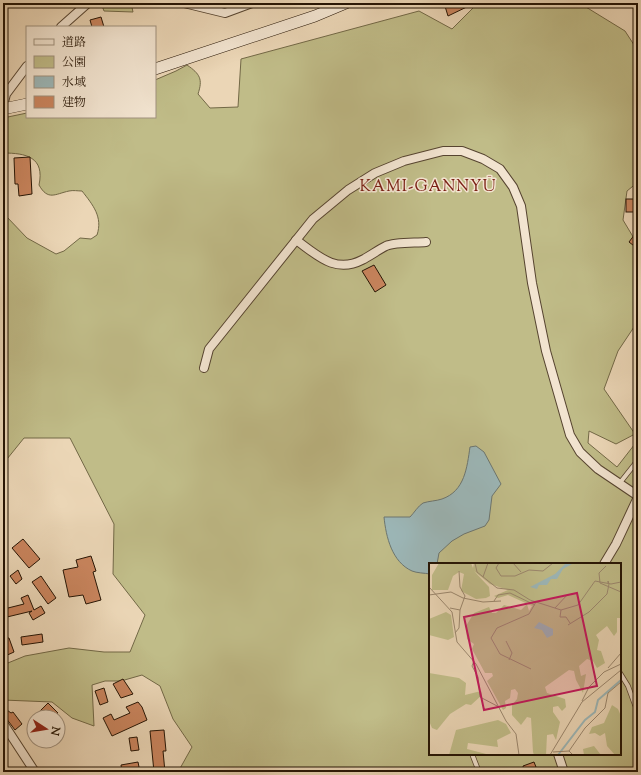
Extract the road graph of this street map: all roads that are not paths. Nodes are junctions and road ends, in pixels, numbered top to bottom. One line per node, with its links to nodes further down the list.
1 (88, 3): 5 (street)
2 (184, 3): 3 (street)
3 (252, 3)
4 (341, 4): 7 (street)
5 (62, 26)
6 (26, 67): 9 (street)
7 (156, 69)
8 (26, 104): 10 (street)
9 (3, 106)
10 (3, 110)
11 (296, 240): 12 (street); 13 (street); 15 (street)
12 (426, 242)
13 (204, 368)
14 (638, 460): 15 (lane)
15 (619, 484): 16 (street)
16 (638, 497): 17 (street)
17 (605, 563)
18 (621, 675): 19 (lane)
19 (638, 708)
20 (3, 723): 23 (street)
21 (472, 755): 24 (lane)
22 (558, 755): 25 (street)
23 (35, 772)
24 (479, 772)
25 (564, 772)

